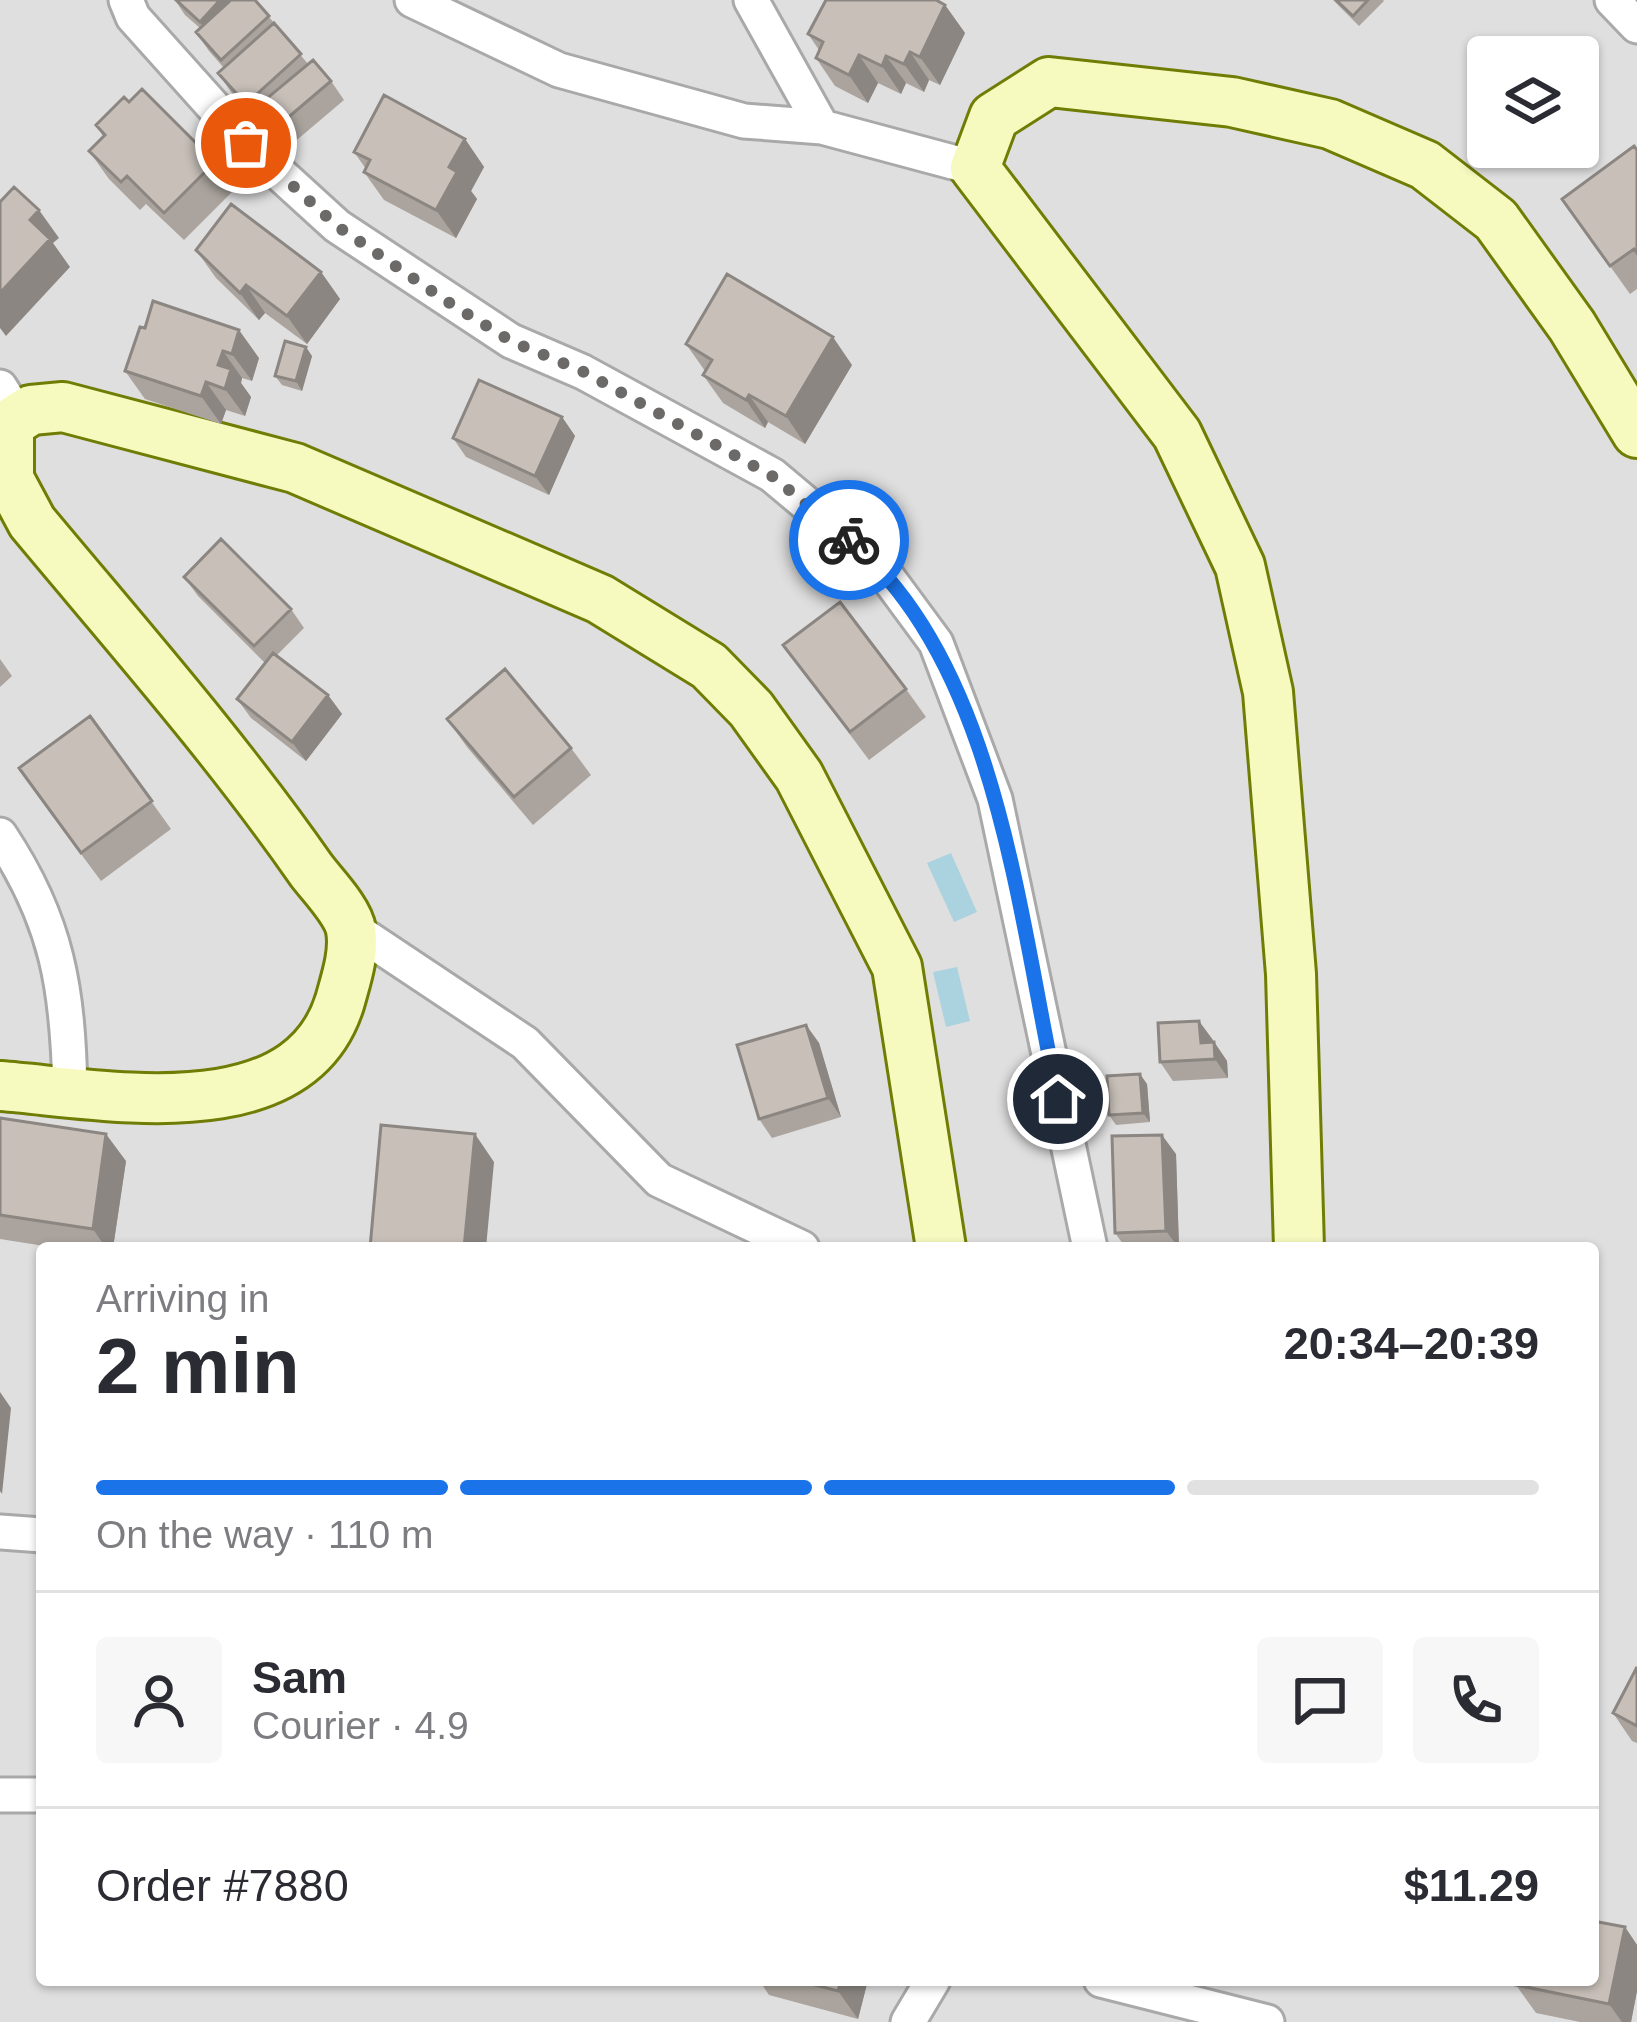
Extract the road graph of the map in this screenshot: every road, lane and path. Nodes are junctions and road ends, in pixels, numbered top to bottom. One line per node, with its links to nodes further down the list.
1 (126, 0): 16 (street)
2 (412, 0): 6 (street)
3 (752, 0): 6 (street)
4 (1612, 0): 5 (street)
5 (1637, 26)
6 (822, 127): 7 (street)
7 (975, 169): 9 (street); 17 (street)
8 (10, 402): 11 (street); 15 (street)
9 (1637, 433)
10 (0, 835): 13 (street)
11 (351, 927): 13 (street); 14 (street)
12 (0, 1087): 13 (street)
13 (70, 1092)
14 (789, 1242)
15 (940, 1242)
16 (1089, 1242)
17 (1299, 1242)
18 (0, 1532): 19 (street)
19 (36, 1535)
20 (0, 1795): 21 (street)
21 (36, 1795)
22 (930, 1986): 24 (street)
23 (1125, 1986): 25 (street)
24 (908, 2022)
25 (1267, 2022)

